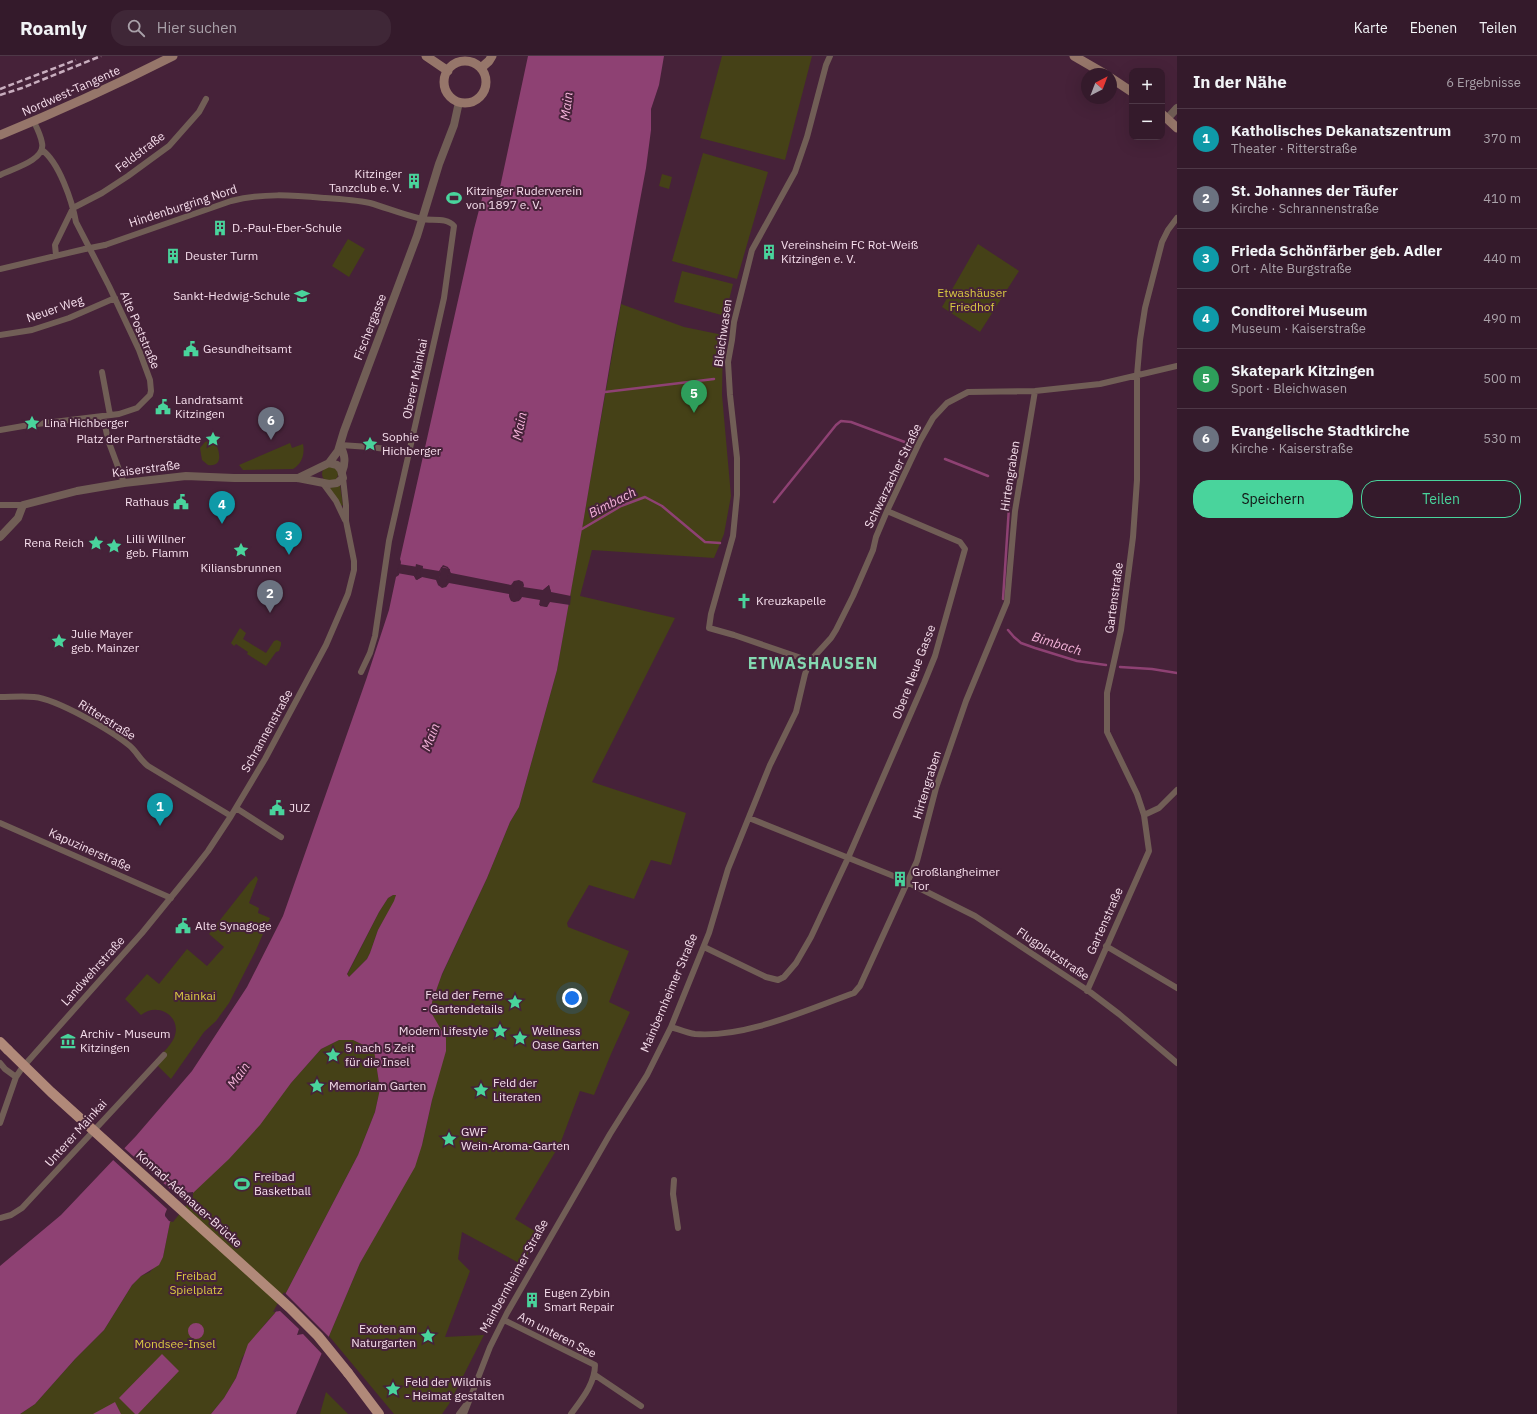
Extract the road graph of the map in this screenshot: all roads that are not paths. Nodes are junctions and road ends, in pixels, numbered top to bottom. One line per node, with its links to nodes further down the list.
1 (173, 56): 16 (main road, Nordwest-Tangente)
2 (426, 56): 8 (main road)
3 (492, 56): 6 (main road)
4 (830, 56): 47 (street, Bleichwasen)
5 (1074, 56): 7 (main road)
6 (480, 68): 8 (main road); 12 (main road)
7 (1095, 68)
8 (448, 71): 12 (main road)
9 (1117, 82): 10 (main road)
10 (1129, 90)
11 (206, 99): 21 (street, Feldstraße)
12 (459, 102): 23 (street, Fischergasse)
13 (1177, 108): 14 (street)
14 (1165, 116)
15 (1165, 118): 17 (main road)
16 (34, 122): 18 (main road, Nordwest-Tangente); 19 (street, Alte Poststraße)
17 (1177, 128)
18 (0, 135)
19 (42, 150): 20 (street); 21 (street, Alte Poststraße)
20 (0, 174)
21 (73, 208): 24 (street); 26 (street, Alte Poststraße)
22 (1177, 218): 30 (street, Gartenstraße)
23 (423, 219): 24 (street, Hindenburgring Nord, bridge); 34 (street, Fischergasse); 35 (street, Oberer Mainkai)
24 (56, 255): 25 (street, Hindenburgring Nord)
25 (0, 270)
26 (115, 298): 27 (street, Neuer Weg); 32 (street, Alte Poststraße)
27 (0, 335)
28 (1177, 366): 30 (street, Schwarzacher Straße)
29 (102, 372): 32 (street)
30 (1137, 375): 31 (street, Schwarzacher Straße); 52 (street, Gartenstraße)
31 (1035, 391): 44 (street, Schwarzacher Straße); 59 (street, Hirtengraben)
32 (107, 416): 33 (street); 41 (street)
33 (0, 430)
34 (340, 444): 35 (street); 36 (street, Fischergasse); 38 (street)
35 (410, 452): 48 (street, Oberer Mainkai)
36 (328, 463): 37 (street); 38 (street)
37 (320, 467): 39 (street); 40 (street)
38 (342, 475): 40 (street); 45 (street)
39 (298, 478): 40 (street, Kaiserstraße); 41 (street, Kaiserstraße)
40 (322, 482): 45 (street)
41 (124, 483): 42 (street, Kaiserstraße)
42 (23, 505): 43 (street, Kaiserstraße); 46 (street)
43 (0, 506)
44 (887, 511): 47 (street, Schwarzacher Straße); 57 (street, Obere Neue Gasse)
45 (346, 521): 51 (street, Schrannenstraße)
46 (0, 537)
47 (810, 661): 54 (street, Mainbernheimer Straße)
48 (361, 672)
49 (0, 697): 53 (street, Ritterstraße)
50 (1177, 790): 52 (street)
51 (236, 808): 53 (street, Schrannenstraße); 56 (street)
52 (1144, 815): 61 (street, Gartenstraße)
53 (231, 816): 60 (street, Schrannenstraße)
54 (749, 818): 57 (street); 62 (street, Mainbernheimer Straße)
55 (0, 823): 60 (street, Kapuzinerstraße)
56 (282, 837)
57 (848, 858): 58 (street); 62 (street, Obere Neue Gasse)
58 (896, 877)
59 (907, 882): 64 (street, Flugplatzstraße); 65 (street, Hirtengraben)
60 (171, 898): 70 (street, Landwehrstraße)
61 (1106, 946): 63 (street); 64 (street, Gartenstraße)
62 (704, 948): 65 (street, Mainbernheimer Straße)
63 (1177, 988)
64 (1087, 991): 69 (street, Flugplatzstraße)
65 (671, 1027): 75 (street, Mainbernheimer Straße)
66 (0, 1042): 79 (main road, Konrad-Adenauer-Brücke, bridge)
67 (164, 1055): 73 (street, Unterer Mainkai)
68 (0, 1063): 70 (street)
69 (1177, 1063)
70 (16, 1077): 71 (street, Landwehrstraße)
71 (0, 1123)
72 (674, 1180): 74 (street)
73 (0, 1218)
74 (678, 1228)
75 (504, 1320): 76 (street, Am unteren See); 77 (street, Mainbernheimer Straße)
76 (595, 1375): 78 (street); 82 (street, Am unteren See)
77 (468, 1403): 80 (street, Mainbernheimer Straße); 81 (street, Mainbernheimer Straße)
78 (641, 1406)
79 (379, 1414)
80 (459, 1414)
81 (464, 1414)
82 (571, 1414)

